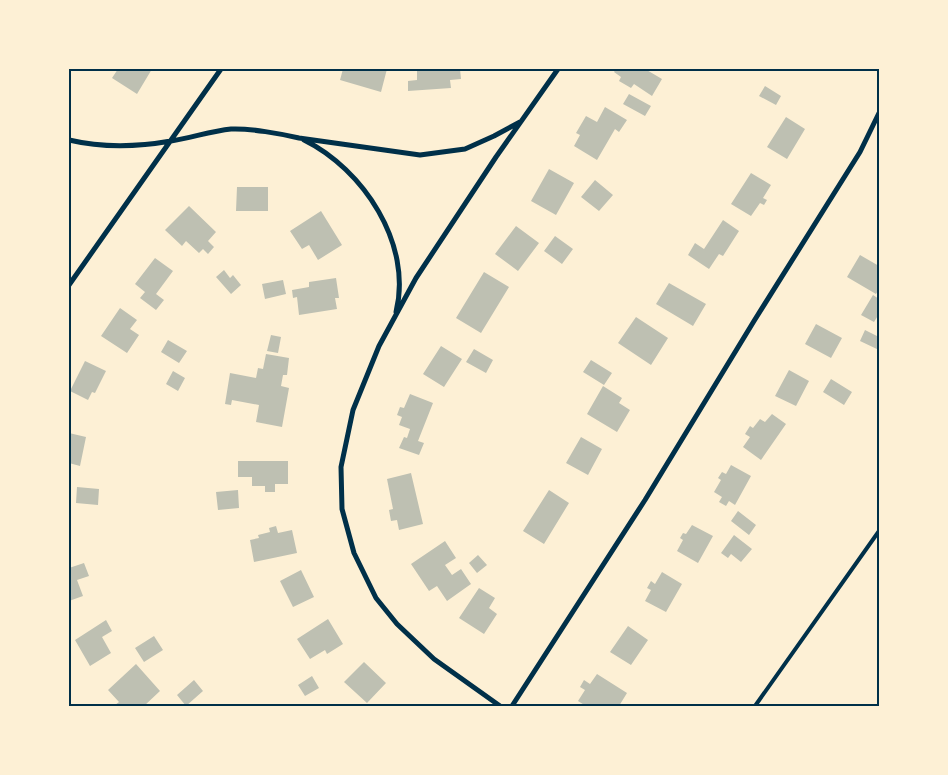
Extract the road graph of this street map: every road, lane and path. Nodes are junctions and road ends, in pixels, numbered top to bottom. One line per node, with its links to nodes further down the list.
1 (221, 69): 7 (street)
2 (558, 69): 4 (street)
3 (879, 113): 13 (street)
4 (522, 121): 5 (street); 9 (street)
5 (300, 138): 7 (street); 9 (street)
6 (69, 140): 7 (street)
7 (170, 141): 8 (street)
8 (69, 285)
9 (394, 319): 12 (street)
10 (879, 531): 11 (lane)
11 (757, 705)
12 (500, 706)
13 (512, 706)

